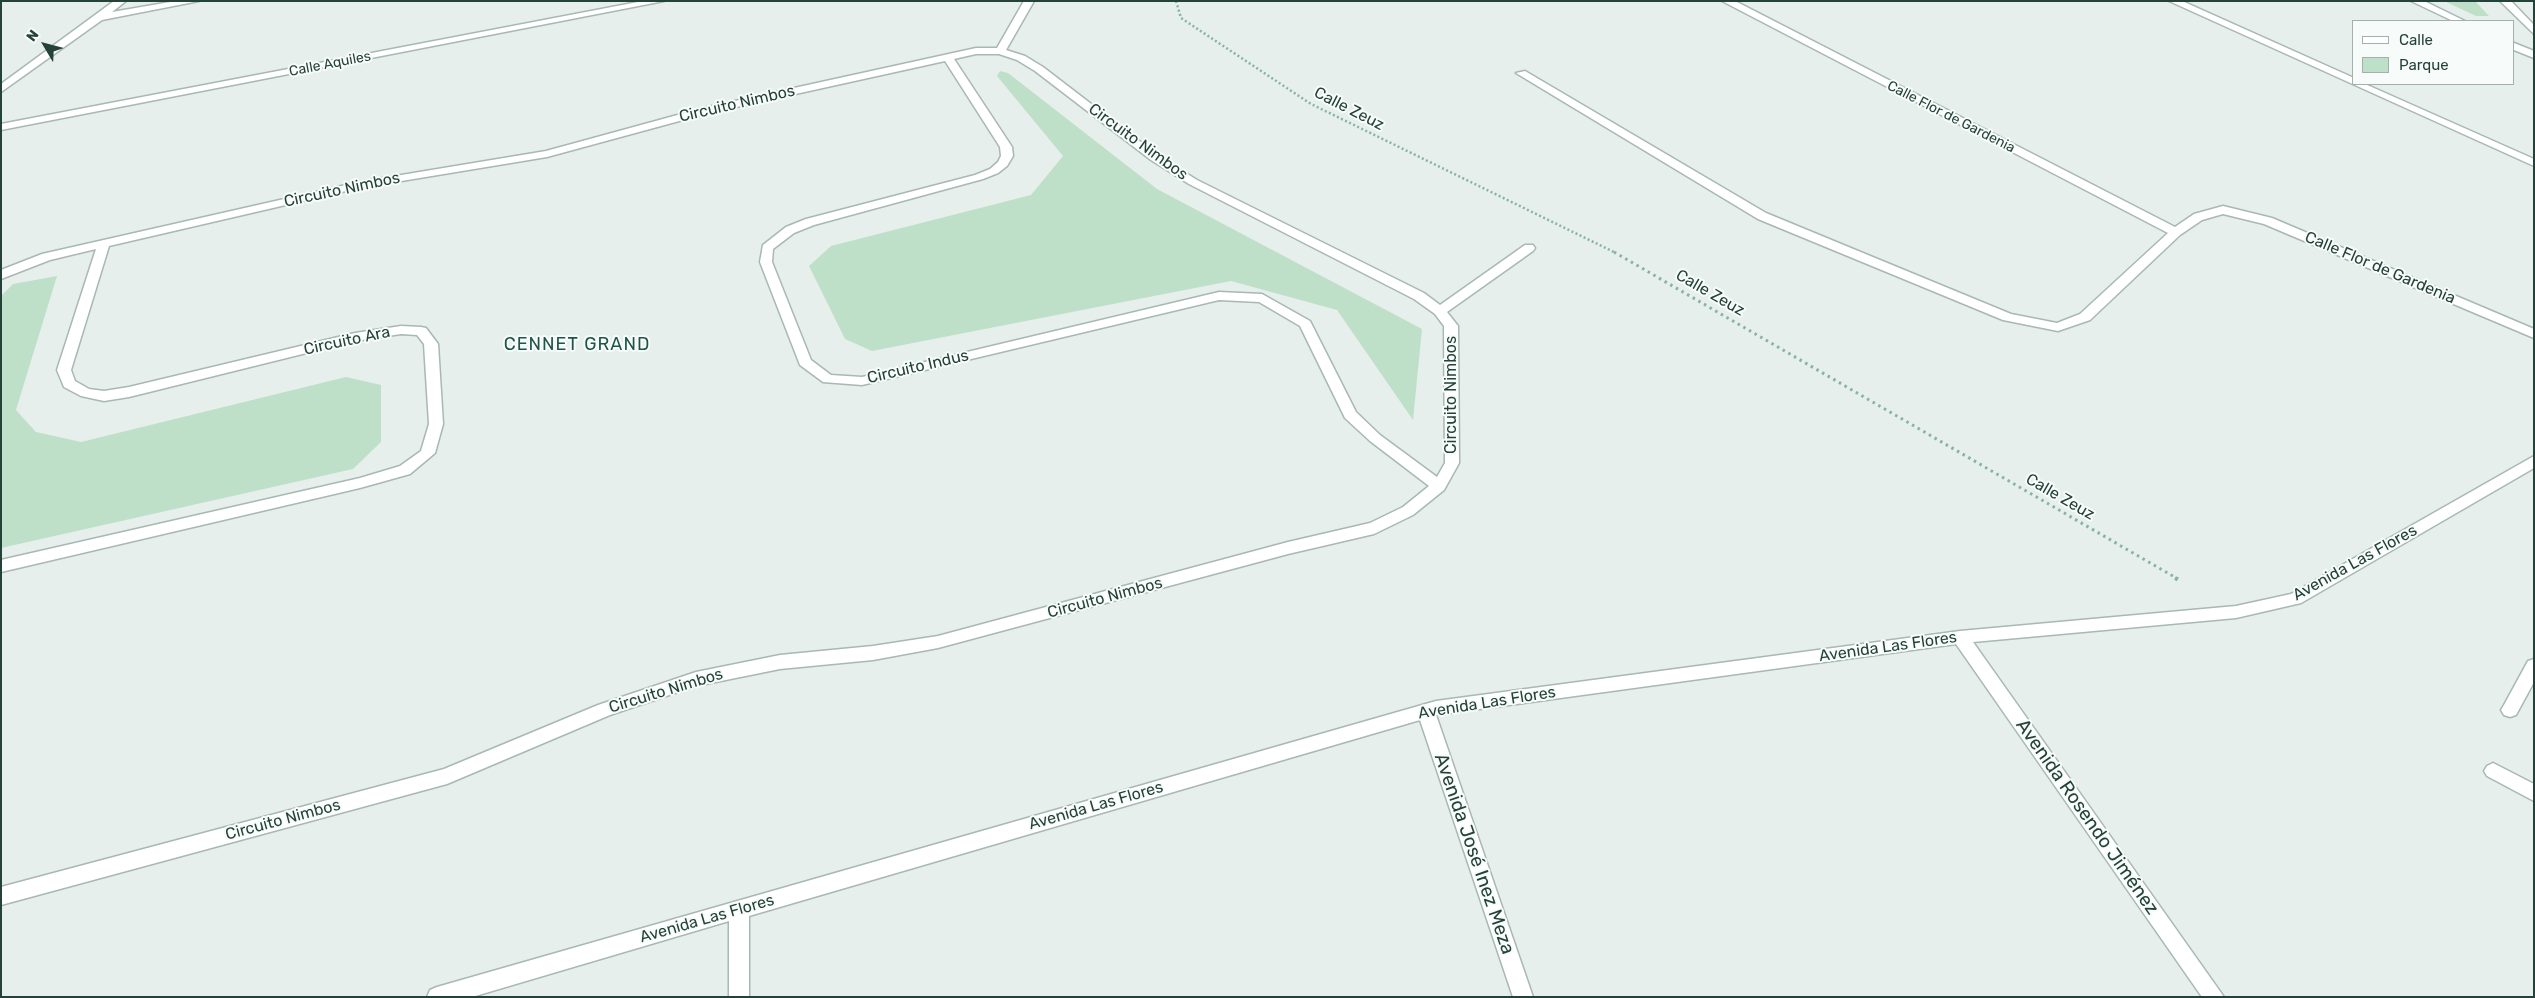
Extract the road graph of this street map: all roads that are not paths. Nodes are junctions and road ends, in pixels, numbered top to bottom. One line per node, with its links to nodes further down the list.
1 (121, 1): 9 (street)
2 (194, 1): 9 (street)
3 (659, 1): 20 (street, Calle Aquiles)
4 (1029, 1): 13 (street)
5 (1727, 1): 22 (street, Calle Flor de Gardenia)
6 (2174, 1): 17 (street)
7 (2416, 1): 10 (street)
8 (2505, 1): 11 (street)
9 (97, 18): 19 (street)
10 (2458, 20)
11 (2534, 31)
12 (2515, 46): 14 (street)
13 (1000, 51): 15 (street, Circuito Nimbos); 26 (street, Circuito Nimbos)
14 (2534, 55)
15 (948, 57): 23 (street, Circuito Nimbos); 29 (street, Circuito Indus)
16 (1521, 73): 22 (street)
17 (2352, 81)
18 (2359, 85): 21 (street)
19 (1, 89)
20 (1, 128)
21 (2534, 163)
22 (2176, 232): 27 (street, Calle Flor de Gardenia)
23 (104, 244): 25 (street, Circuito Nimbos); 30 (street, Circuito Ara)
24 (1529, 248): 26 (street)
25 (4, 270)
26 (1440, 311): 29 (street, Circuito Nimbos)
27 (2534, 334)
28 (2534, 461): 31 (street, Avenida Las Flores)
29 (1439, 486): 37 (street, Circuito Nimbos)
30 (1, 566)
31 (1960, 638): 34 (street, Avenida Las Flores); 42 (street, Avenida Rosendo Jiménez)
32 (2534, 666): 33 (street)
33 (2510, 710)
34 (1426, 711): 38 (street, Avenida Las Flores); 41 (street, Avenida José Inez Meza)
35 (2493, 771): 36 (street)
36 (2534, 793)
37 (1, 896)
38 (740, 910): 39 (street, Avenida Las Flores); 40 (street)
39 (437, 997)
40 (739, 997)
41 (1522, 997)
42 (2214, 997)

